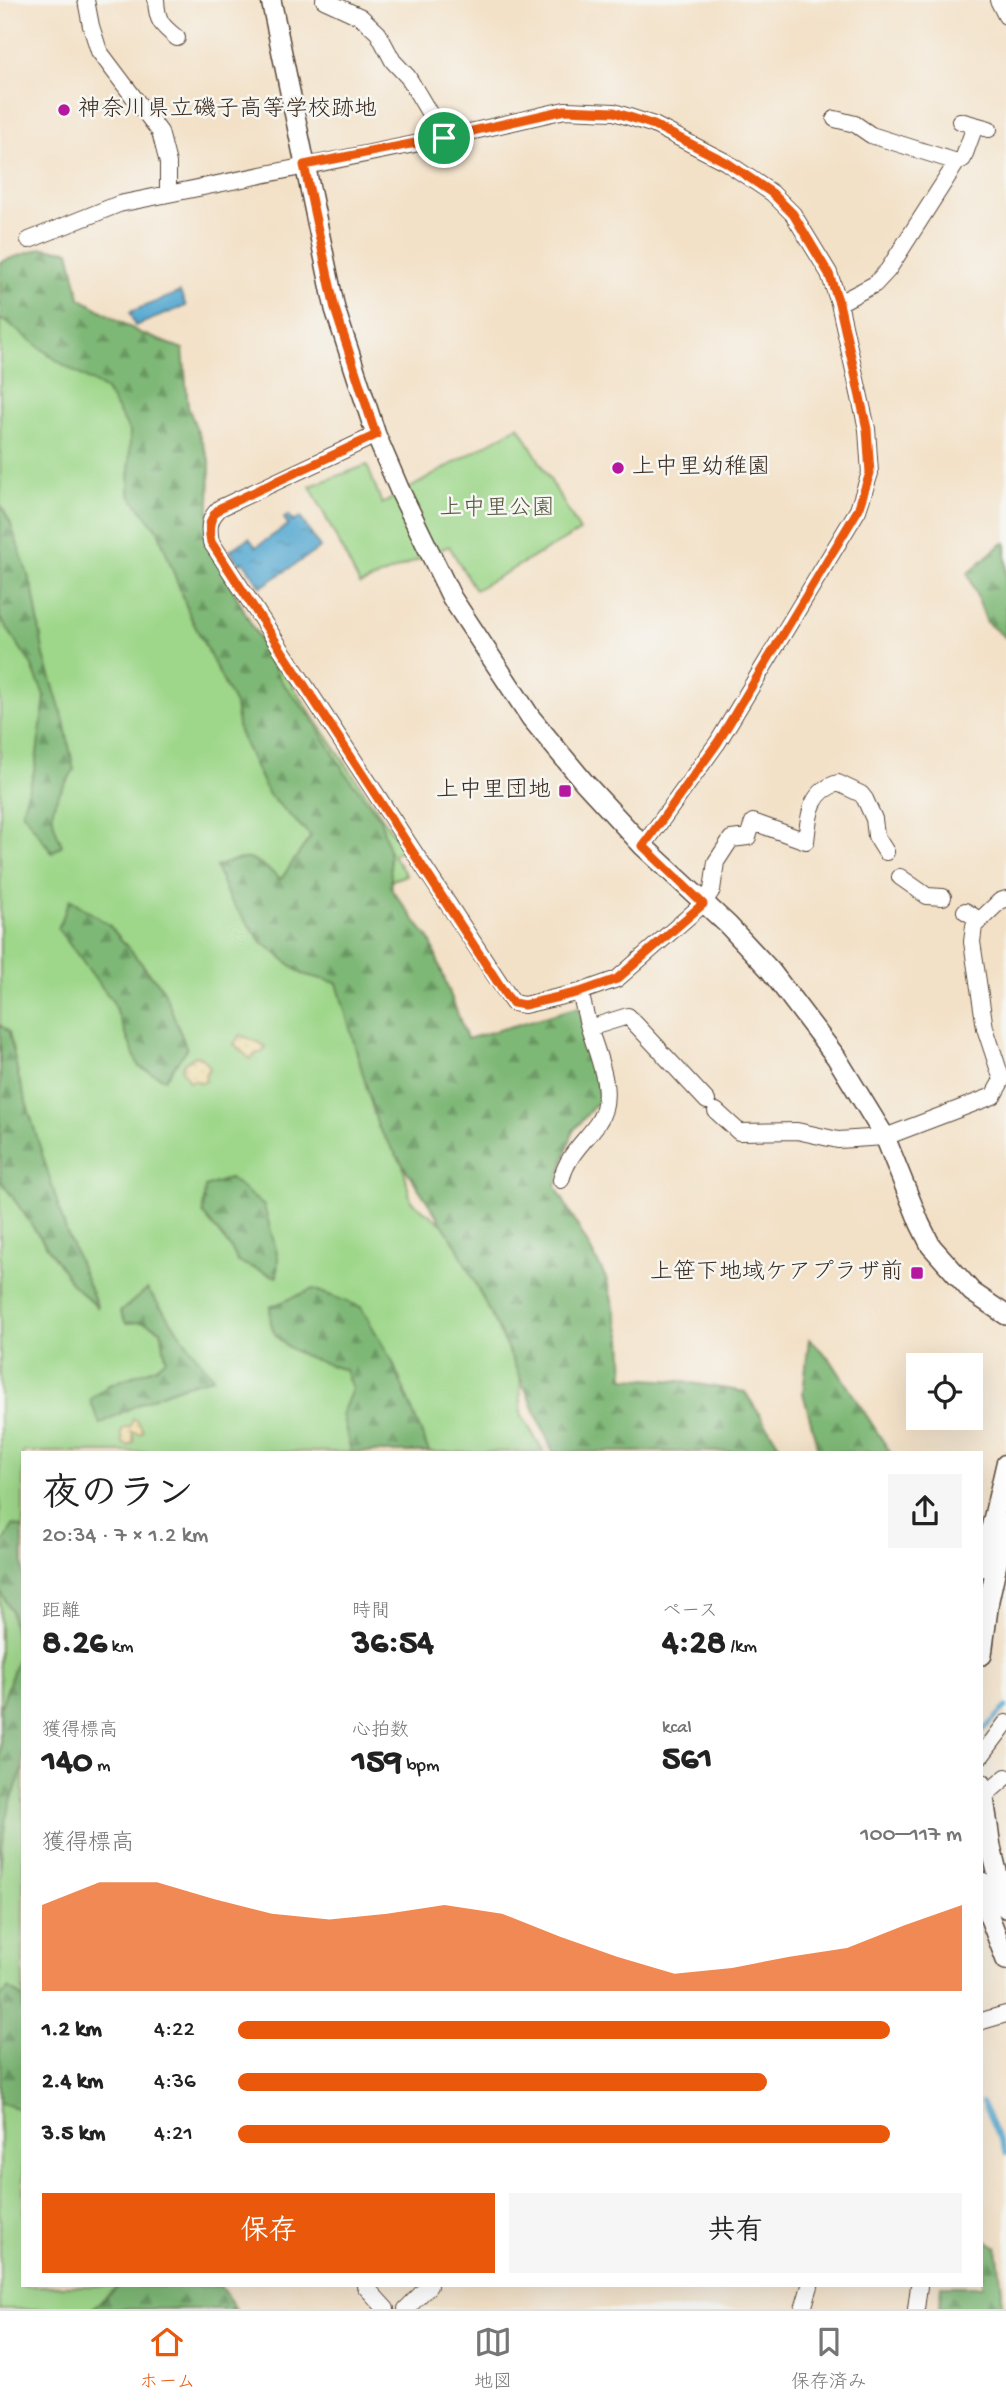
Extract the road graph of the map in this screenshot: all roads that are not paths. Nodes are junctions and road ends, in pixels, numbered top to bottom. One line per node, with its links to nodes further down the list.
1 (86, 0): 13 (street)
2 (156, 0): 7 (street)
3 (271, 0): 12 (street)
4 (998, 0): 6 (street)
5 (328, 1): 10 (street)
6 (1006, 16)
7 (177, 38)
8 (835, 119): 11 (street)
9 (975, 126): 11 (street)
10 (444, 138): 12 (street); 15 (street)
11 (957, 162): 15 (street)
12 (304, 165): 13 (street); 16 (street)
13 (168, 194): 14 (street)
14 (29, 240)
15 (839, 303): 17 (street)
16 (376, 435): 17 (street); 23 (street)
17 (643, 846): 22 (street)
18 (886, 852): 22 (street)
19 (900, 877): 20 (street)
20 (943, 897)
21 (1006, 899): 25 (street)
22 (703, 904): 23 (street); 25 (street)
23 (580, 992): 24 (street)
24 (589, 1028): 25 (street); 26 (street)
25 (885, 1137): 27 (street)
26 (561, 1180)
27 (1006, 1315)
28 (1006, 1464): 30 (street)
29 (1006, 1523): 31 (street)
30 (983, 1563)
31 (983, 1647)
32 (1006, 1723): 33 (street)
33 (983, 1753)
34 (1006, 1777): 35 (street)
35 (983, 1790)
36 (983, 1797): 38 (street)
37 (983, 1887): 39 (street)
38 (1006, 1905)
39 (1006, 1960)
40 (1006, 2014): 41 (street)
41 (983, 2021)
42 (366, 2287): 46 (street)
43 (428, 2287): 47 (street)
44 (810, 2287): 48 (street)
45 (919, 2287): 49 (street)
46 (386, 2309)
47 (406, 2309)
48 (803, 2309)
49 (916, 2309)

